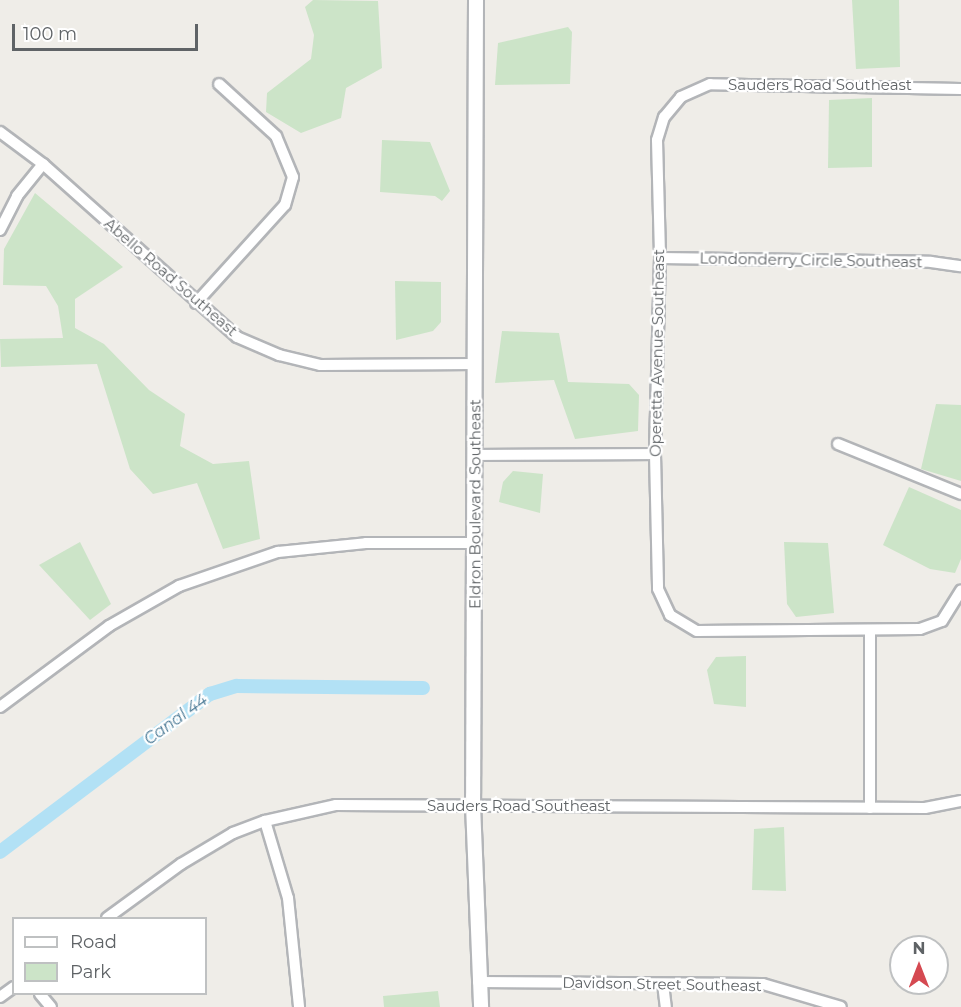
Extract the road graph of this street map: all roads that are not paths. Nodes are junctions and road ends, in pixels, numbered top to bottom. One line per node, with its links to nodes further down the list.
1 (476, 0): 11 (street, Eldron Boulevard Southeast)
2 (219, 84): 10 (street)
3 (961, 89): 4 (street, Sauders Road Southeast)
4 (681, 97): 8 (street, Operetta Avenue Southeast)
5 (0, 132): 6 (street, Abello Road Southeast)
6 (43, 164): 7 (street); 10 (street, Abello Road Southeast)
7 (0, 230)
8 (660, 258): 9 (street, Londonderry Circle Southeast); 14 (street, Operetta Avenue Southeast)
9 (961, 266)
10 (196, 303): 11 (street, Abello Road Southeast)
11 (476, 364): 13 (street, Eldron Boulevard Southeast)
12 (838, 444): 15 (street)
13 (476, 454): 14 (street); 16 (street, Eldron Boulevard Southeast)
14 (655, 454): 18 (street, Operetta Avenue Southeast)
15 (961, 494)
16 (475, 543): 19 (street); 21 (street, Eldron Boulevard Southeast)
17 (961, 591): 18 (street)
18 (870, 632): 22 (street)
19 (0, 707)
20 (961, 801): 22 (street, Sauders Road Southeast)
21 (474, 806): 22 (street, Sauders Road Southeast); 23 (street, Sauders Road Southeast); 25 (street, Eldron Boulevard Southeast)
22 (870, 807)
23 (265, 821): 24 (street, Sauders Road Southeast); 29 (street)
24 (108, 917)
25 (478, 982): 26 (street, Davidson Street Southeast); 30 (street, Eldron Boulevard Southeast)
26 (663, 984): 31 (street); 32 (street, Davidson Street Southeast)
27 (42, 995): 28 (street)
28 (51, 1007)
29 (298, 1007)
30 (481, 1007)
31 (666, 1007)
32 (841, 1007)

